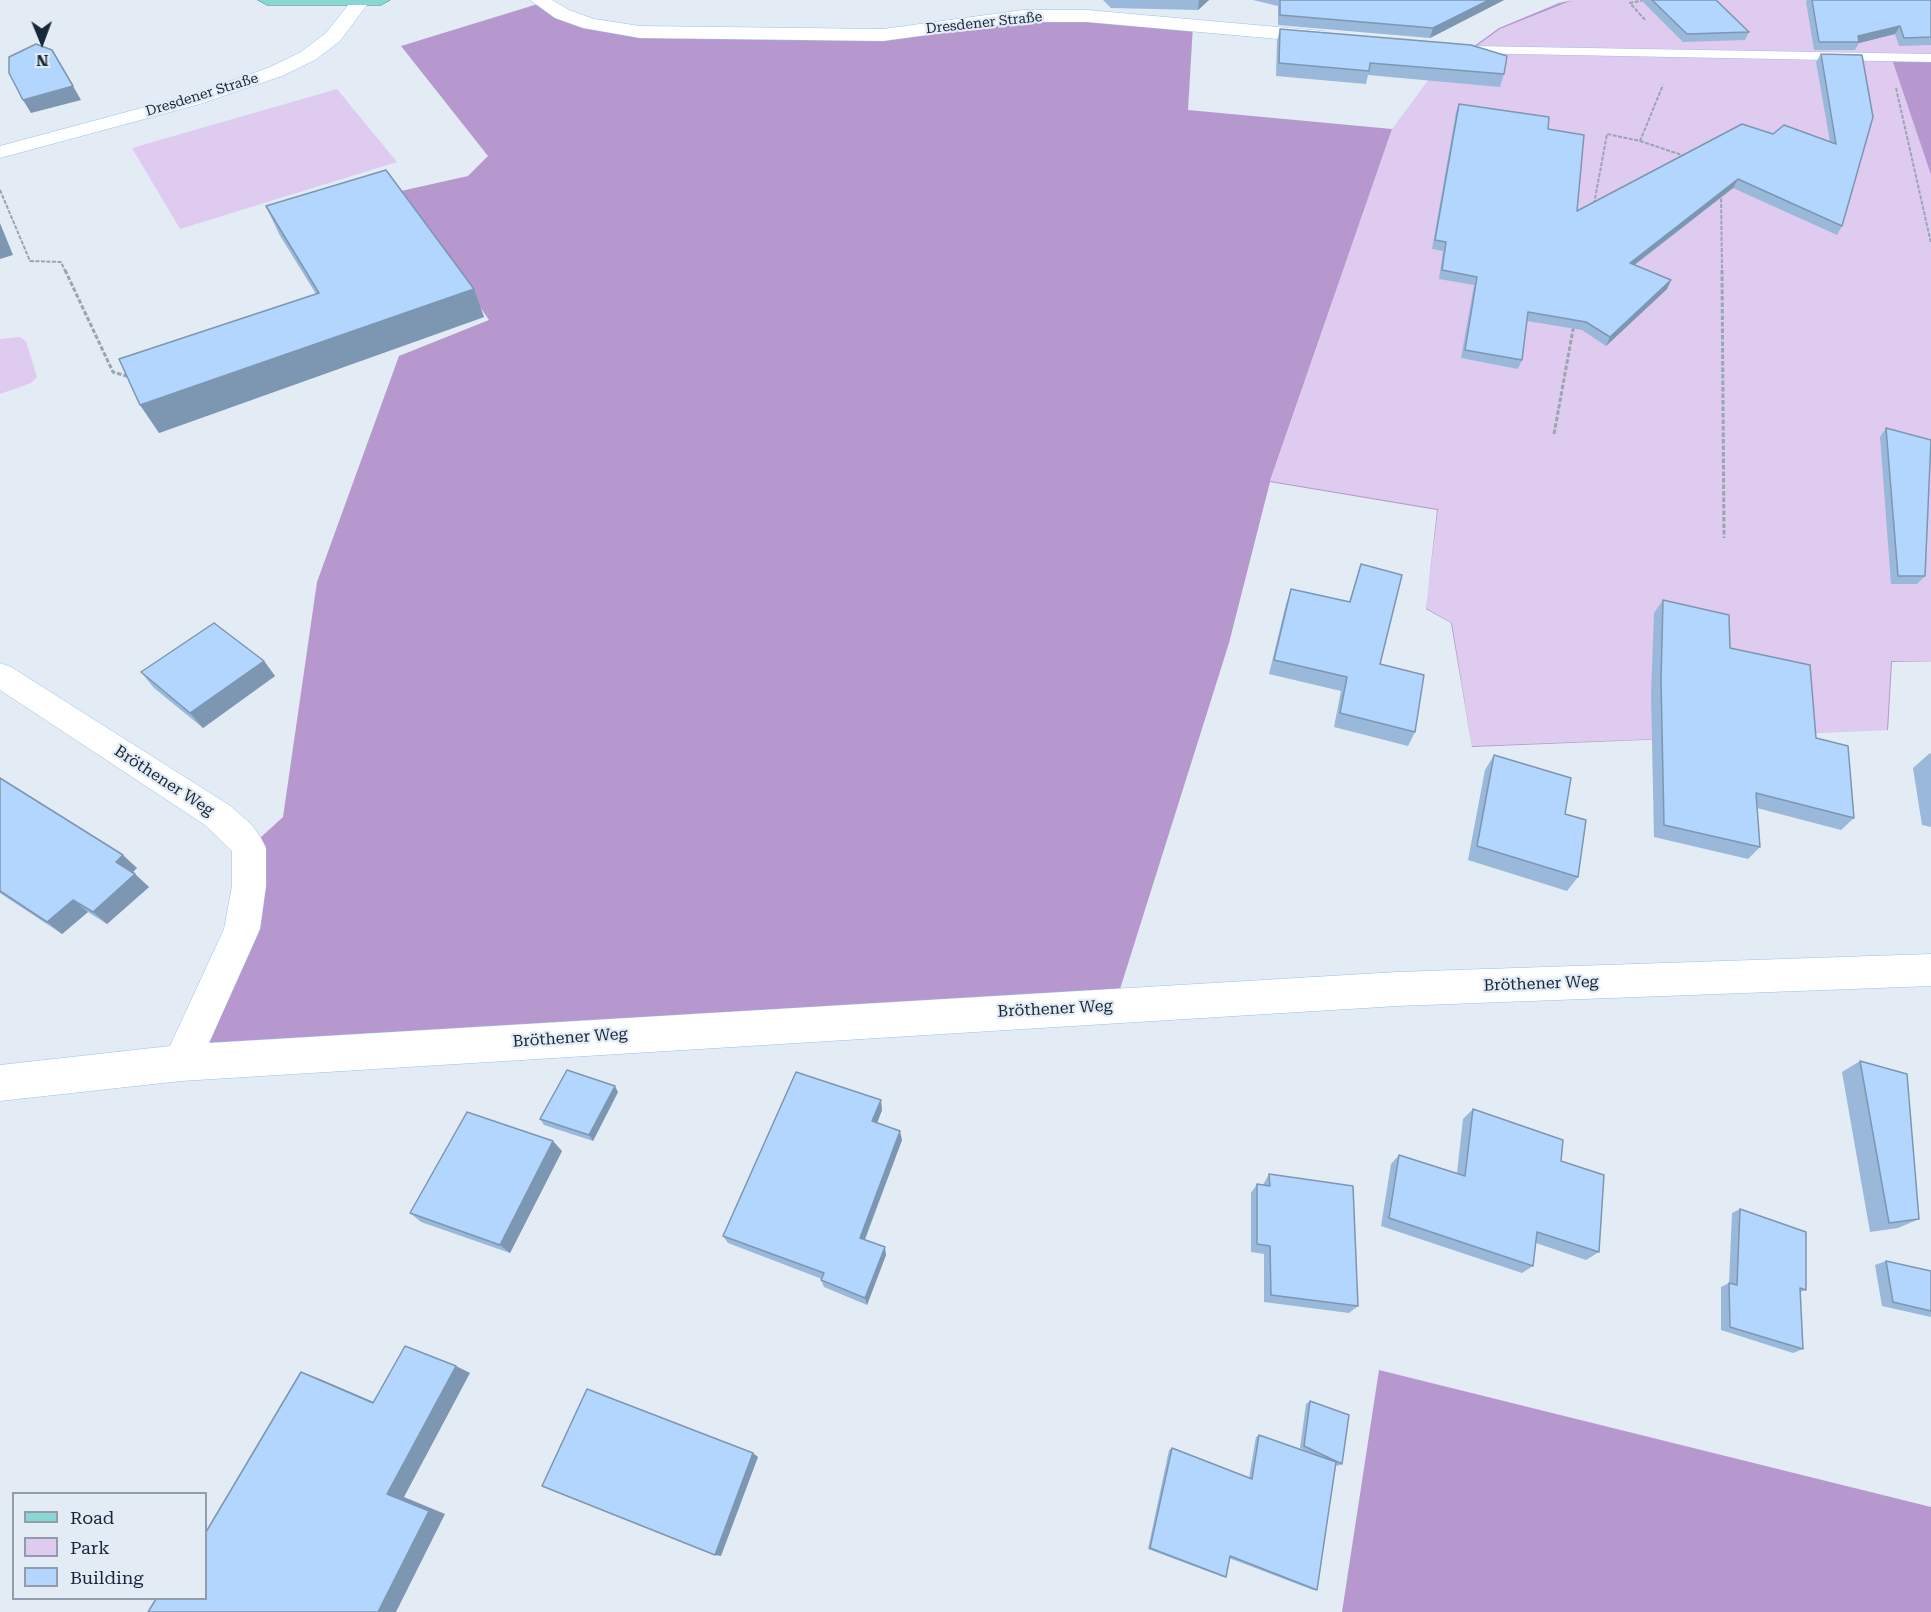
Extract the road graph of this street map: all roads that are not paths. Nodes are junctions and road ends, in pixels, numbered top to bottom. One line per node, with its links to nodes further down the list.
1 (267, 0): 4 (main road)
2 (381, 0): 4 (main road)
3 (539, 0): 5 (street, Dresdener Straße)
4 (361, 1): 9 (street, Dresdener Straße)
5 (1343, 39)
6 (1448, 48): 7 (street)
7 (1471, 50): 8 (lane)
8 (1931, 58)
9 (0, 153)
10 (0, 675): 12 (street, Bröthener Weg)
11 (1931, 970): 12 (street, Bröthener Weg)
12 (181, 1063): 13 (street, Bröthener Weg)
13 (0, 1083)

